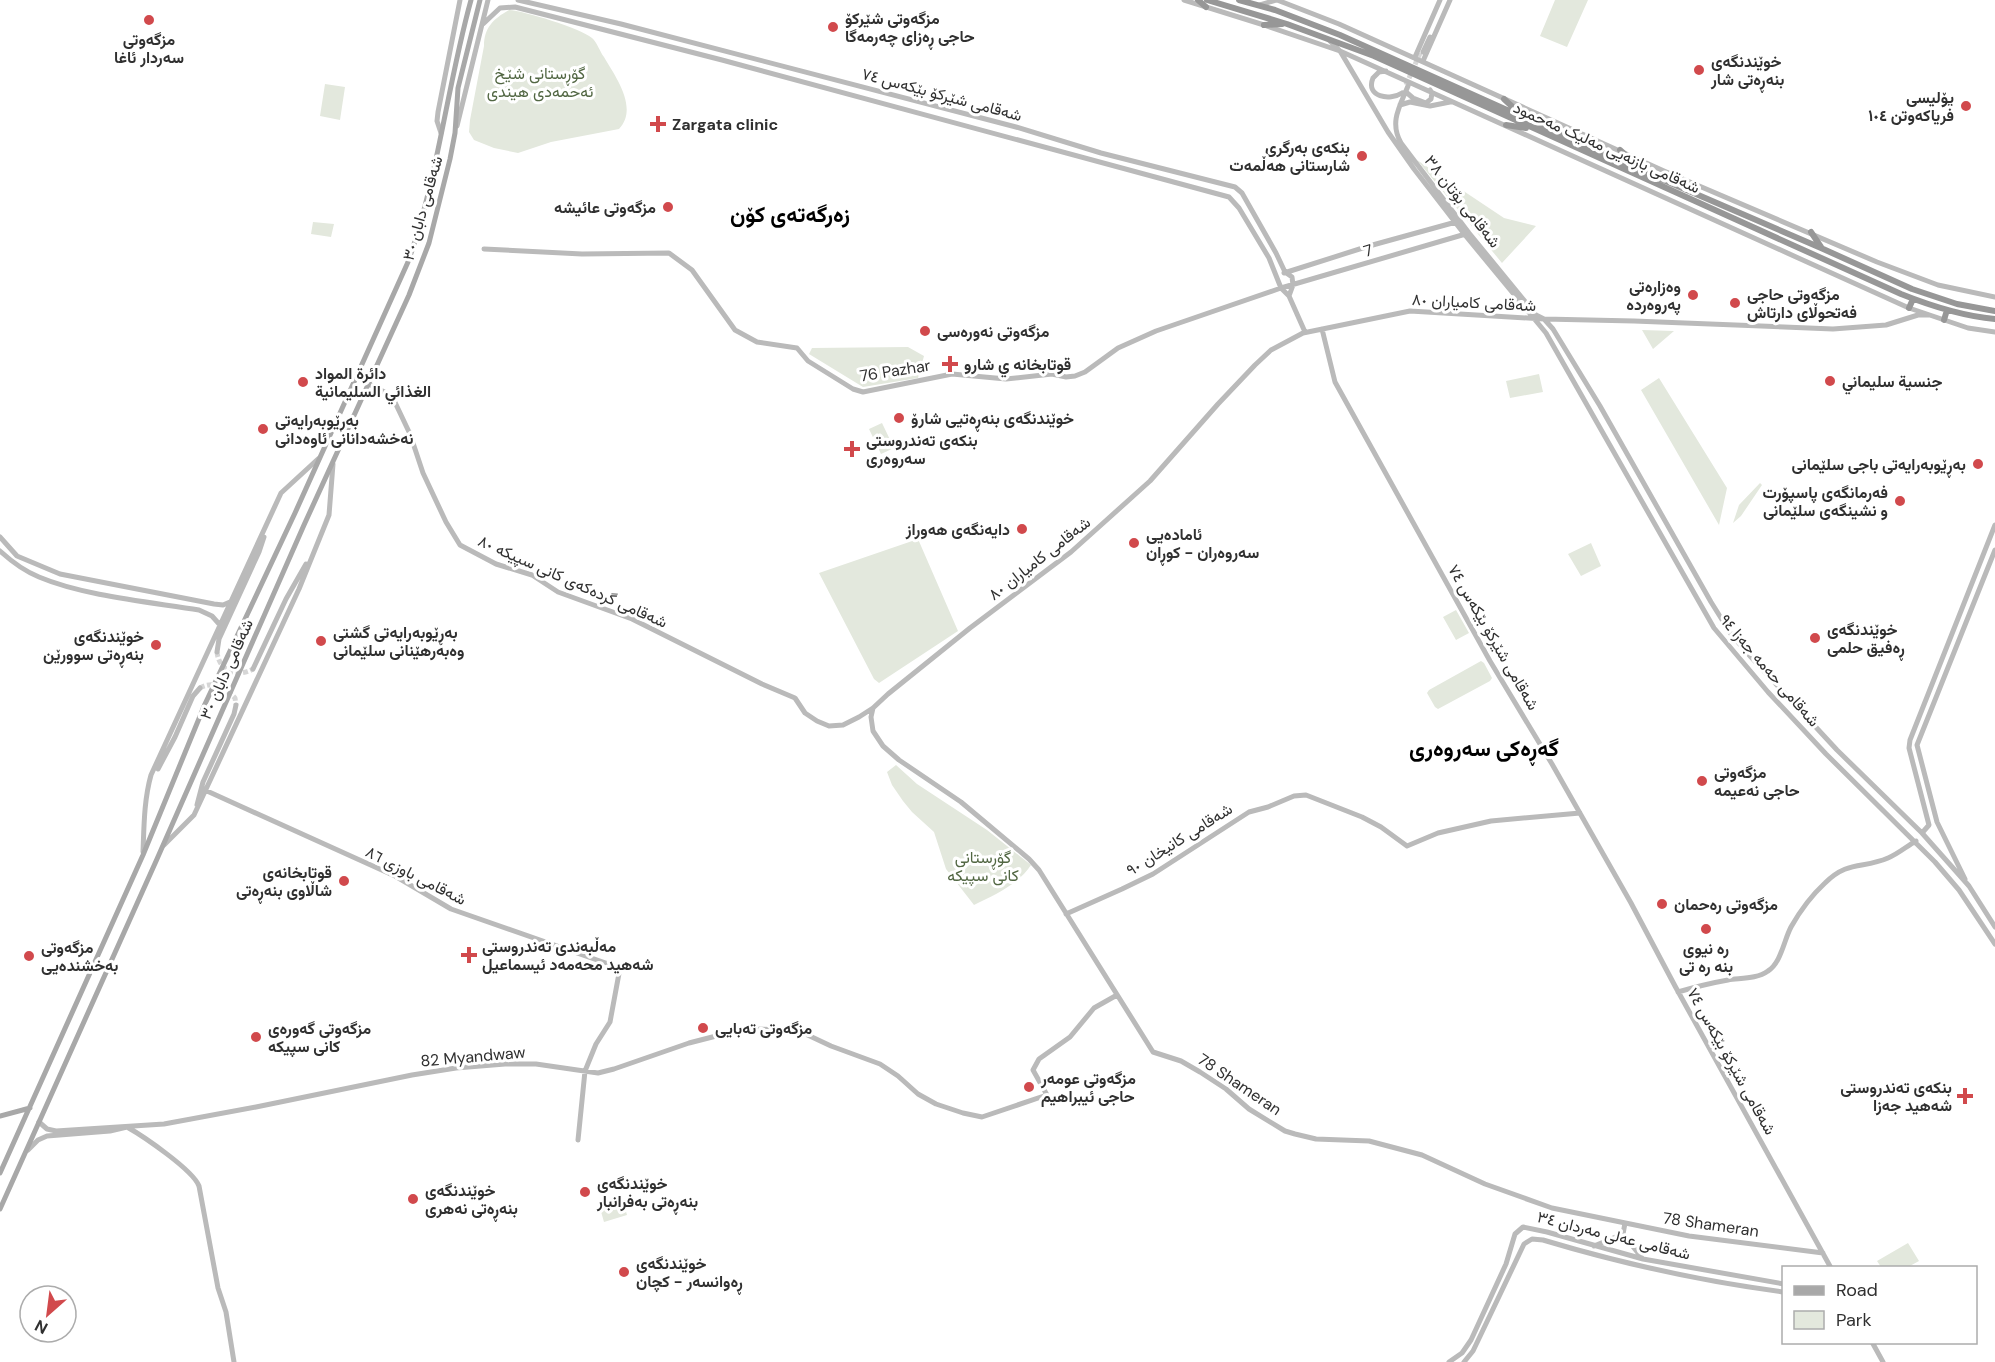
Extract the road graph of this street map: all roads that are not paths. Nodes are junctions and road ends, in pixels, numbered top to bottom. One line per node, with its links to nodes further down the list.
1 (460, 0): 36 (street, شەقامی دابان ٣٠)
2 (471, 0): 36 (main road, شەقامی دابان ٣٠)
3 (480, 0): 37 (main road, شەقامی دابان ٣٠)
4 (488, 0): 17 (street, شەقامی دابان ٣٠)
5 (518, 0): 14 (street, شەقامی شێرکۆ بێکەس ٧٤)
6 (1184, 0): 12 (street)
7 (1198, 0): 12 (highway)
8 (1239, 0): 13 (highway, شەقامی بازنەیی مەلیک مەحمود)
9 (1277, 0): 11 (street); 13 (street)
10 (1445, 0): 24 (street); 25 (street); 26 (street)
11 (1285, 1): 16 (street); 25 (street)
12 (1207, 4): 18 (highway, شەقامی بازنەیی مەلیک مەحمود); 20 (street)
13 (1259, 5): 16 (highway, شەقامی بازنەیی مەلیک مەحمود)
14 (586, 15): 15 (street, شەقامی شێرکۆ بێکەس ٧٤); 19 (street)
15 (603, 19): 21 (street); 48 (street, شەقامی شێرکۆ بێکەس ٧٤)
16 (1297, 19): 33 (highway, شەقامی بازنەیی مەلیک مەحمود)
17 (483, 24): 19 (street, شەقامی شێرکۆ بێکەس ٧٤); 37 (street, شەقامی دابان ٣٠)
18 (1287, 24): 20 (highway); 22 (highway, شەقامی بازنەیی مەلیک مەحمود)
19 (584, 25): 21 (street, شەقامی شێرکۆ بێکەس ٧٤)
20 (1264, 25): 23 (street)
21 (600, 30): 49 (street, شەقامی شێرکۆ بێکەس ٧٤)
22 (1327, 38): 23 (street, شەقامی بۆتان ٣٨); 35 (highway, شەقامی بازنەیی مەلیک مەحمود)
23 (1340, 51): 27 (street); 38 (street, شەقامی بۆتان ٣٨)
24 (1422, 51)
25 (1415, 57): 26 (street)
26 (1423, 61): 30 (street)
27 (1388, 72): 28 (street); 29 (street)
28 (1405, 89): 29 (street); 32 (street, شەقامی بۆتان ٣٨); 38 (street, شەقامی بۆتان ٣٨)
29 (1430, 90): 31 (street)
30 (1504, 99): 33 (highway); 39 (street)
31 (1455, 102): 32 (street); 34 (street)
32 (1400, 105): 43 (street, شەقامی بۆتان ٣٨)
33 (1520, 115): 42 (highway, شەقامی بازنەیی مەلیک مەحمود)
34 (1506, 125): 35 (highway); 41 (street)
35 (1535, 129): 40 (highway, شەقامی بازنەیی مەلیک مەحمود)
36 (441, 133): 71 (main road, شەقامی دابان ٣٠)
37 (455, 133): 70 (main road, شەقامی دابان ٣٠)
38 (1400, 149): 43 (street, شەقامی بۆتان ٣٨)
39 (1620, 150): 42 (highway); 44 (street)
40 (1603, 161): 41 (highway); 57 (highway, شەقامی بازنەیی مەلیک مەحمود)
41 (1599, 168): 59 (street)
42 (1645, 172): 46 (highway, شەقامی بازنەیی مەلیک مەحمود)
43 (1457, 221): 45 (street, شەقامی بۆتان ٣٨); 48 (street)
44 (1811, 232): 46 (highway); 56 (street)
45 (1467, 234): 50 (street, 7); 63 (street, شەقامی بۆتان ٣٨); 65 (street, شەقامی بۆتان ٣٨)
46 (1821, 248): 52 (highway, شەقامی بازنەیی مەلیک مەحمود)
47 (484, 249): 53 (street, 76 Pazhar)
48 (1285, 272): 49 (street); 50 (street, شەقامی شێرکۆ بێکەس ٧٤)
49 (1279, 280): 51 (street, شەقامی شێرکۆ بێکەس ٧٤)
50 (1293, 285): 51 (street, 7); 55 (street)
51 (1281, 288): 53 (street, 7); 55 (street)
52 (1912, 289): 54 (highway, شەقامی بازنەیی مەلیک مەحمود); 57 (highway)
53 (1274, 291)
54 (1924, 294): 58 (highway); 61 (highway, شەقامی بازنەیی مەلیک مەحمود)
55 (1289, 296): 68 (street)
56 (1995, 297)
57 (1911, 298): 58 (highway, شەقامی بازنەیی مەلیک مەحمود); 59 (highway)
58 (1921, 302): 60 (highway, شەقامی بازنەیی مەلیک مەحمود)
59 (1909, 308): 62 (street)
60 (1947, 310): 64 (highway, شەقامی بازنەیی مەلیک مەحمود); 66 (highway)
61 (1995, 311)
62 (1928, 315): 65 (street, شەقامی کامیاران ٨٠); 66 (street)
63 (1533, 318): 65 (street, شەقامی کامیاران ٨٠); 67 (street, شەقامی کامیاران ٨٠); 86 (street, شەقامی حەمە جەزا ٩٤)
64 (1995, 319)
65 (1544, 320): 84 (street, شەقامی حەمە جەزا ٩٤)
66 (1944, 320): 69 (street)
67 (1322, 329): 68 (street, شەقامی کامیاران ٨٠); 96 (street, شەقامی شێرکۆ بێکەس ٧٤)
68 (1305, 332): 91 (street, شەقامی کامیاران ٨٠)
69 (1995, 332)
70 (369, 384): 72 (main road, شەقامی دابان ٣٠); 91 (street, شەقامی گردەکەی کانی سپیکە ٨٠)
71 (318, 459): 73 (street); 101 (main road, شەقامی دابان ٣٠)
72 (333, 464): 76 (street); 100 (main road, شەقامی دابان ٣٠)
73 (272, 513): 82 (street); 87 (street)
74 (1995, 525): 98 (street)
75 (0, 537): 79 (street)
76 (316, 546): 88 (street); 94 (street)
77 (1995, 550): 102 (street)
78 (0, 551): 80 (street)
79 (13, 551): 80 (street); 81 (street)
80 (8, 558): 83 (street)
81 (158, 594): 82 (street); 83 (street)
82 (230, 602): 85 (street)
83 (155, 603): 85 (street)
84 (1723, 622): 86 (street); 92 (street, شەقامی حەمە جەزا ٩٤)
85 (220, 625): 93 (street)
86 (1714, 627): 95 (street, شەقامی حەمە جەزا ٩٤)
87 (217, 652)
88 (253, 669)
89 (200, 688): 93 (street)
90 (236, 705): 97 (street)
91 (873, 708): 103 (street, 78 Shameran)
92 (1870, 783): 95 (street); 98 (street, شەقامی حەمە جەزا ٩٤)
93 (148, 785): 101 (street)
94 (207, 790): 97 (street); 112 (street, شەقامی باوزی ٨٦)
95 (1862, 790): 99 (street, شەقامی حەمە جەزا ٩٤)
96 (1580, 813): 103 (street, شەقامی کانیخان ٩٠); 110 (street, شەقامی شێرکۆ بێکەس ٧٤)
97 (194, 815): 100 (street)
98 (1922, 834): 102 (street, شەقامی حەمە جەزا ٩٤)
99 (1916, 841): 106 (street, شەقامی حەمە جەزا ٩٤); 110 (street)
100 (163, 846): 107 (main road, شەقامی دابان ٣٠)
101 (143, 855): 105 (main road, شەقامی دابان ٣٠)
102 (1969, 886): 104 (street, شەقامی حەمە جەزا ٩٤)
103 (1066, 914): 111 (street, 78 Shameran)
104 (1995, 927)
105 (105, 940): 107 (main road); 108 (main road, شەقامی دابان ٣٠)
106 (1995, 944)
107 (118, 946): 109 (main road, شەقامی دابان ٣٠)
108 (98, 956): 109 (main road); 113 (main road, شەقامی دابان ٣٠)
109 (110, 963): 115 (main road, شەقامی دابان ٣٠)
110 (1678, 992): 124 (street, شەقامی شێرکۆ بێکەس ٧٤)
111 (1117, 995): 112 (street, 82 Myandwaw); 121 (street, 78 Shameran)
112 (585, 1071): 116 (street, 82 Myandwaw); 117 (street, شەقامی باوزی ٨٦)
113 (30, 1108): 114 (main road); 119 (main road, شەقامی دابان ٣٠)
114 (0, 1116)
115 (39, 1122): 116 (street); 118 (main road, شەقامی دابان ٣٠)
116 (127, 1127): 118 (street); 132 (street)
117 (578, 1140)
118 (24, 1154): 120 (main road, شەقامی دابان ٣٠)
119 (0, 1173)
120 (0, 1209)
121 (1625, 1224): 122 (street); 124 (street, 78 Shameran)
122 (1623, 1234): 123 (street); 125 (street)
123 (1593, 1246): 125 (street, شەقامی عەلی مەردان ٣٤); 126 (street, شەقامی عەلی مەردان ٣٤)
124 (1823, 1253): 127 (street, شەقامی شێرکۆ بێکەس ٧٤)
125 (1642, 1259): 129 (street, شەقامی عەلی مەردان ٣٤)
126 (1506, 1264): 128 (street); 133 (street, شەقامی عەلی مەردان ٣٤)
127 (1830, 1266)
128 (1512, 1268): 130 (street, شەقامی عەلی مەردان ٣٤); 134 (street, شەقامی عەلی مەردان ٣٤)
129 (1782, 1284)
130 (1782, 1292)
131 (1873, 1344): 135 (street)
132 (234, 1362)
133 (1449, 1362)
134 (1464, 1362)
135 (1883, 1362)

